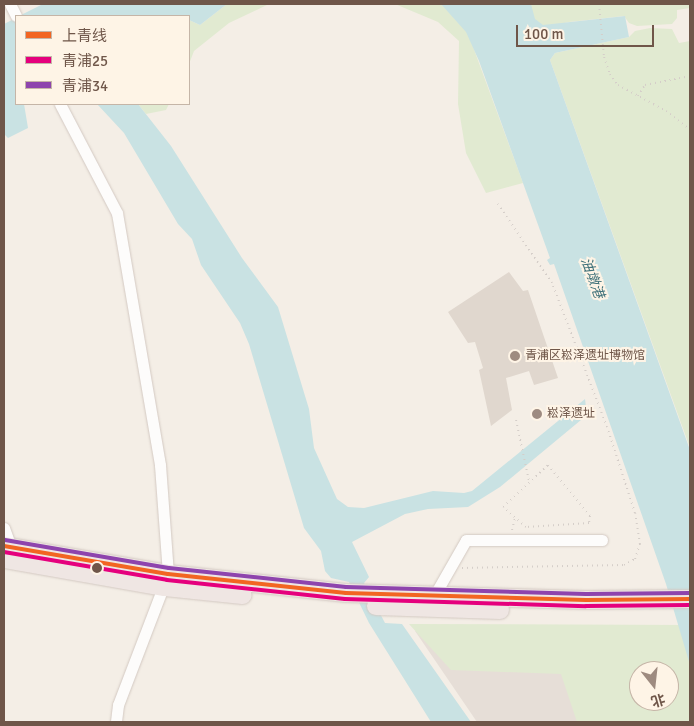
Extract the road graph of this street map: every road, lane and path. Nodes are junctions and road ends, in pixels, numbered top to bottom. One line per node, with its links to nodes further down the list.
1 (599, 4): 3 (path)
2 (690, 76): 3 (path)
3 (638, 96): 5 (path)
4 (61, 105): 13 (street)
5 (690, 130)
6 (498, 204): 12 (path)
7 (516, 420): 8 (path)
8 (529, 482): 8 (path)
9 (4, 528): 11 (street)
10 (602, 540): 12 (street)
11 (6, 551): 13 (highway)
12 (450, 568): 14 (street)
13 (167, 581): 16 (highway); 19 (street)
14 (434, 596): 16 (highway); 17 (highway)
15 (690, 599): 17 (highway)
16 (376, 600): 17 (highway)
17 (587, 606): 18 (highway)
18 (690, 611)
19 (116, 722)

